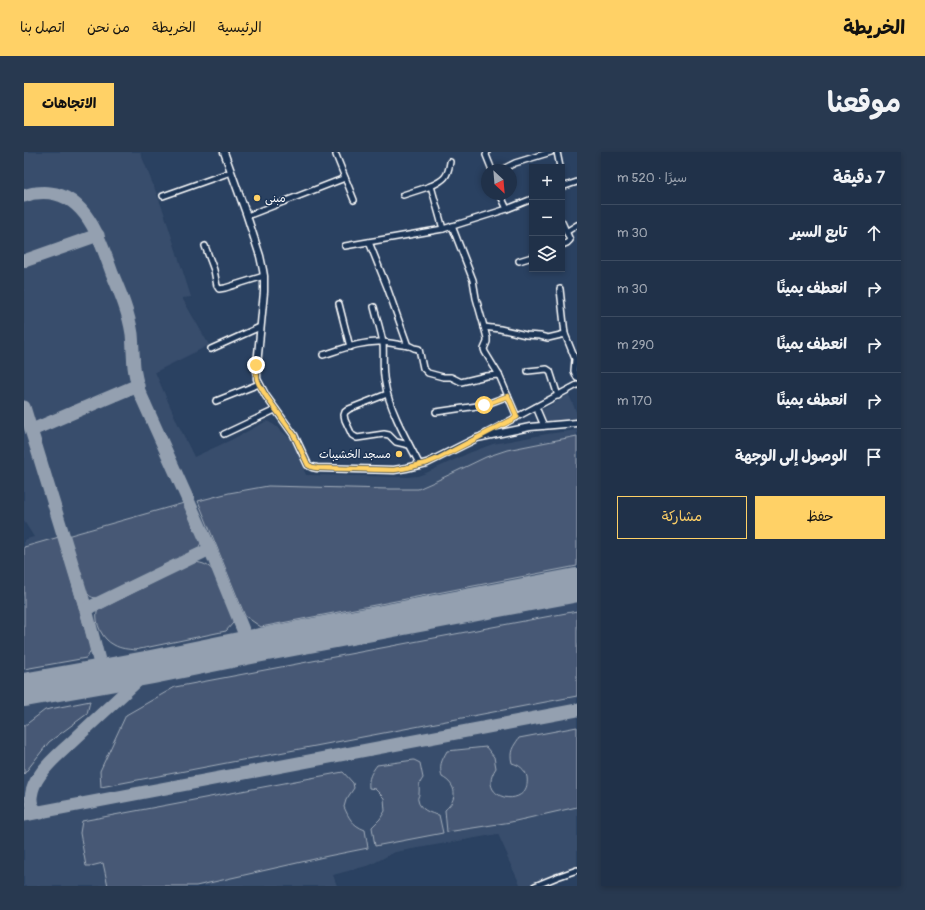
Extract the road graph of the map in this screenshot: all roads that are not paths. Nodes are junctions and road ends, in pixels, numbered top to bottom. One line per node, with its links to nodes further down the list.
1 (224, 152): 10 (main road)
2 (487, 152): 7 (street)
3 (551, 152): 8 (street)
4 (557, 152): 9 (street)
5 (336, 155): 11 (street)
6 (450, 162): 14 (street)
7 (490, 164)
8 (513, 164)
9 (559, 164)
10 (231, 172): 16 (street); 21 (main road)
11 (345, 178): 17 (street); 21 (street)
12 (577, 182): 13 (street)
13 (565, 185)
14 (431, 186): 15 (street); 24 (street)
15 (403, 195)
16 (163, 196)
17 (354, 200)
18 (503, 200): 20 (street)
19 (530, 200): 20 (street)
20 (507, 209): 23 (street)
21 (247, 216): 32 (main road)
22 (577, 225): 25 (street)
23 (452, 226): 24 (street); 37 (street)
24 (443, 229): 26 (street)
25 (566, 232): 27 (street)
26 (369, 242): 29 (street); 40 (street)
27 (565, 244)
28 (205, 246): 32 (street)
29 (345, 246)
30 (529, 258): 31 (street)
31 (519, 261)
32 (264, 276): 36 (main road)
33 (560, 289): 38 (street)
34 (339, 304): 41 (street)
35 (374, 307): 39 (street)
36 (260, 326): 42 (street); 47 (main road)
37 (484, 327): 38 (street); 45 (street)
38 (565, 334): 46 (street)
39 (383, 342): 40 (street); 41 (street); 49 (street)
40 (408, 346): 45 (street)
41 (350, 347): 43 (street)
42 (210, 349)
43 (323, 356)
44 (528, 371): 51 (street)
45 (499, 375): 50 (street)
46 (577, 378)
47 (259, 384): 52 (street); 54 (main road)
48 (577, 385): 51 (street)
49 (388, 394): 61 (street); 61 (street)
50 (508, 396): 55 (street); 56 (street)
51 (558, 396): 53 (street)
52 (216, 401)
53 (536, 407): 56 (street); 58 (street)
54 (276, 410): 59 (street); 62 (main road)
55 (436, 412)
56 (517, 417): 60 (street)
57 (577, 423): 58 (main road)
58 (544, 426): 60 (main road)
59 (224, 434)
60 (477, 438): 62 (main road)
61 (409, 445): 62 (street)
62 (420, 465)
63 (577, 870): 64 (street)
64 (535, 886)

